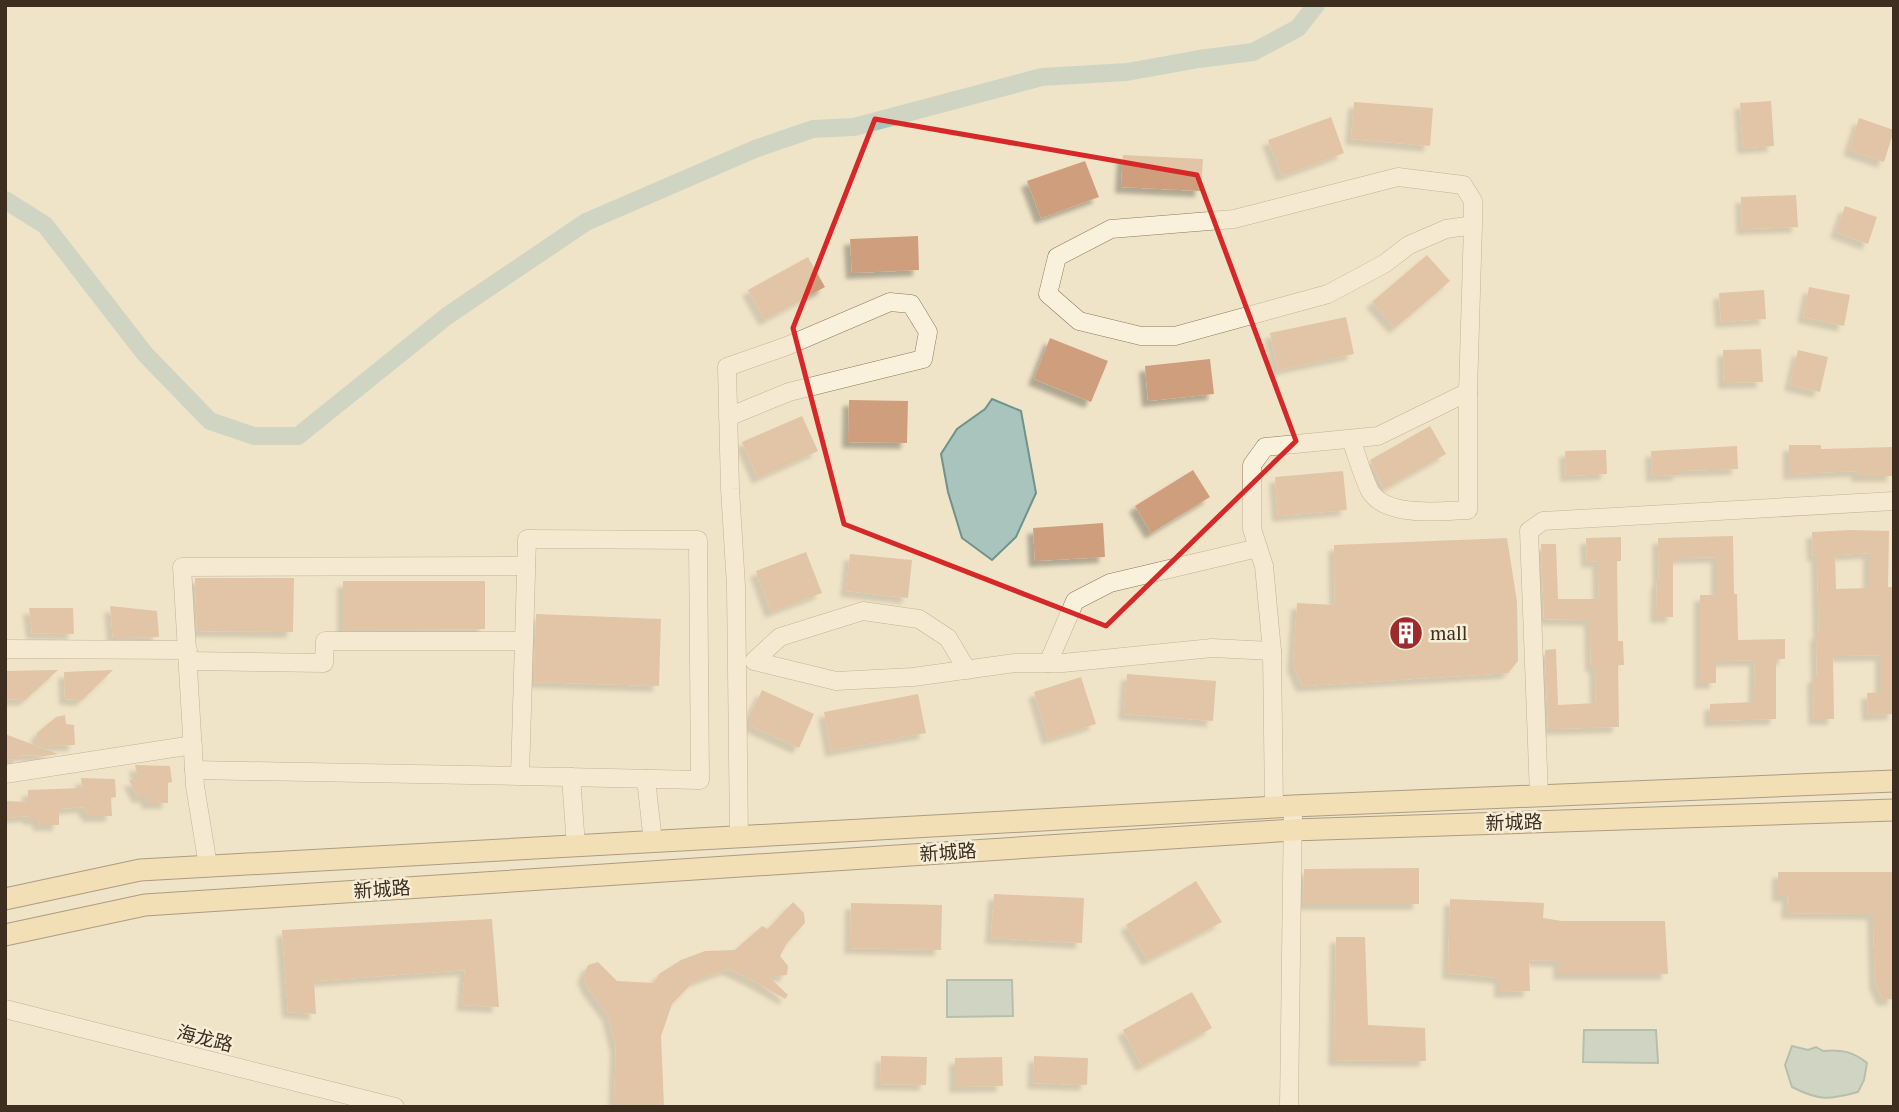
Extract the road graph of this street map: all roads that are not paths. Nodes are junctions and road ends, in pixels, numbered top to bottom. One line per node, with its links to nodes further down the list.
1 (1472, 225): 1 (street); 2 (street)
2 (1468, 392): 4 (street); 4 (street)
3 (728, 417): 3 (street); 12 (street)
4 (1351, 439): 6 (street)
5 (1894, 501): 22 (street)
6 (1258, 548): 10 (street); 13 (street)
7 (526, 566): 8 (street); 11 (street); 20 (street)
8 (524, 641): 11 (street); 18 (street)
9 (5, 649): 11 (street)
10 (1272, 652): 13 (street); 23 (street)
11 (188, 656): 15 (street)
12 (746, 661): 14 (street); 14 (street); 26 (street)
13 (1048, 663): 14 (street)
14 (967, 670)
15 (193, 745): 16 (street); 17 (street)
16 (194, 770): 18 (street); 29 (street)
17 (5, 774)
18 (520, 776): 19 (street)
19 (571, 777): 20 (street); 28 (street)
20 (646, 779): 27 (street)
21 (1894, 781): 22 (main road, 新城路)
22 (1539, 796): 23 (main road, 新城路)
23 (1283, 807): 25 (street); 26 (main road, 新城路)
24 (1894, 810): 25 (main road, 新城路)
25 (1293, 830): 31 (main road, 新城路); 34 (street)
26 (739, 837): 27 (main road, 新城路)
27 (653, 842): 28 (main road, 新城路)
28 (576, 846): 29 (main road, 新城路)
29 (208, 866): 30 (main road, 新城路)
30 (5, 899)
31 (5, 935)
32 (5, 1009): 33 (street, 海龙路)
33 (395, 1107)
34 (1289, 1107)

